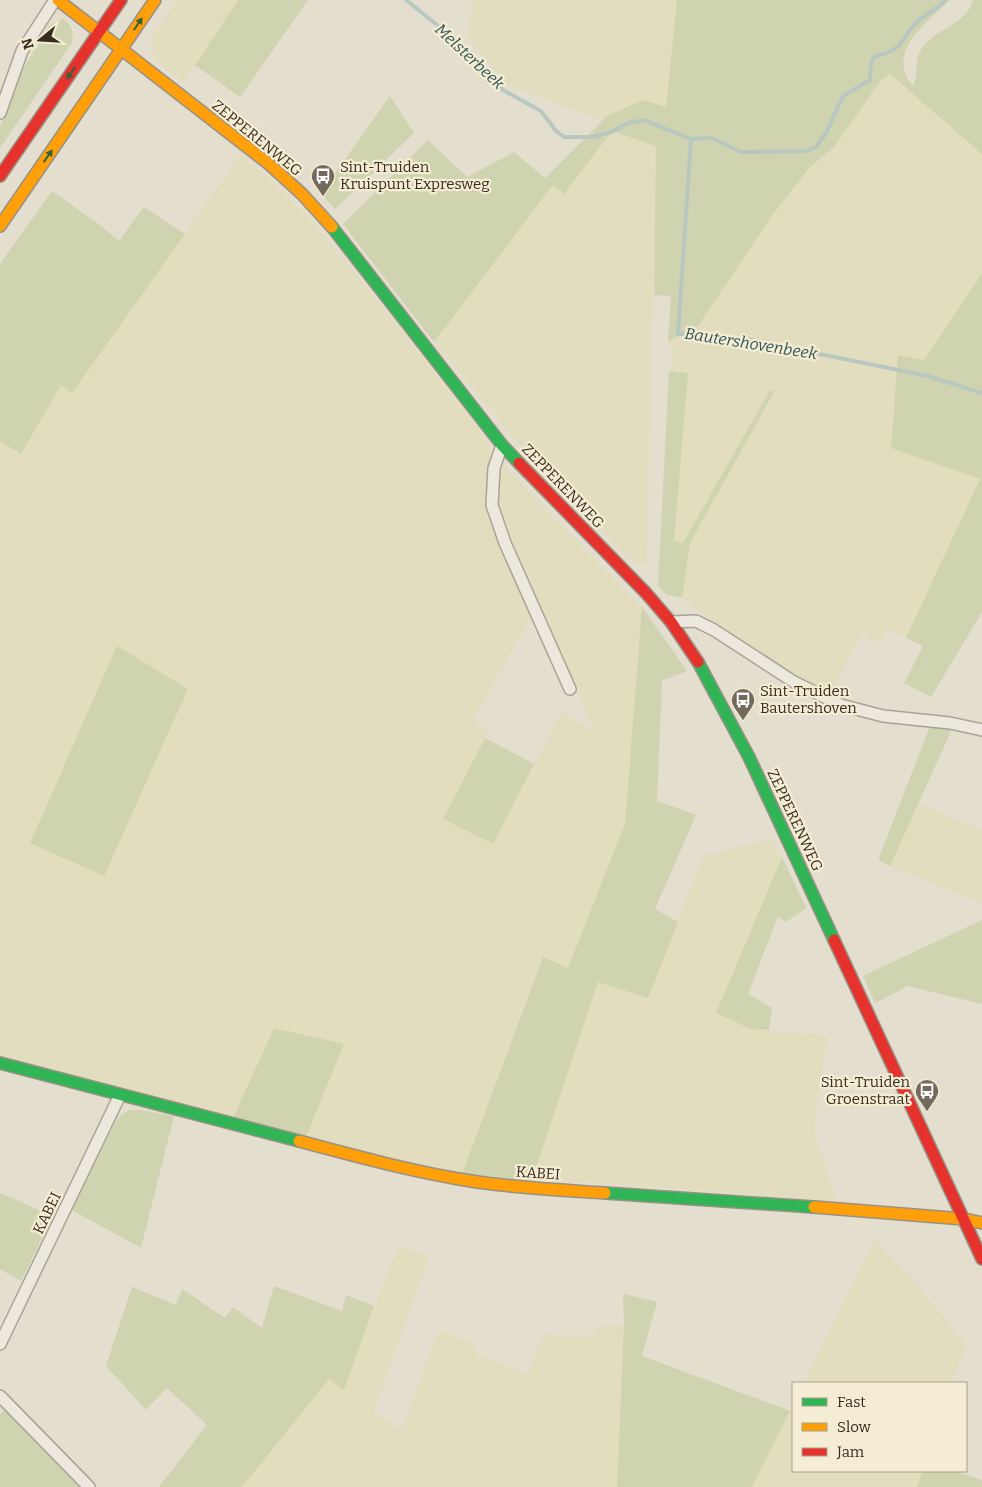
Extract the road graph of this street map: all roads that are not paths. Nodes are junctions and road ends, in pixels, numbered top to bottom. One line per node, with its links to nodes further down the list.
1 (56, 0): 4 (street, ZEPPERENWEG); 6 (street)
2 (121, 0): 4 (street)
3 (155, 0): 5 (street, one-way to 3)
4 (99, 33): 5 (street, ZEPPERENWEG); 7 (street, one-way to 7)
5 (122, 49): 8 (street, one-way to 5); 9 (street, ZEPPERENWEG)
6 (0, 113)
7 (0, 176)
8 (0, 226)
9 (502, 445): 10 (street, ZEPPERENWEG); 11 (street, ZEPPERENWEG)
10 (671, 622): 12 (street); 15 (street, ZEPPERENWEG)
11 (570, 689)
12 (982, 730)
13 (0, 1063): 14 (street, KABEI)
14 (120, 1095): 15 (street, KABEI); 18 (street, KABEI)
15 (964, 1219): 16 (street, KABEI); 17 (street, ZEPPERENWEG)
16 (982, 1223)
17 (982, 1259)
18 (0, 1344)
19 (0, 1396): 20 (street)
20 (89, 1487)

